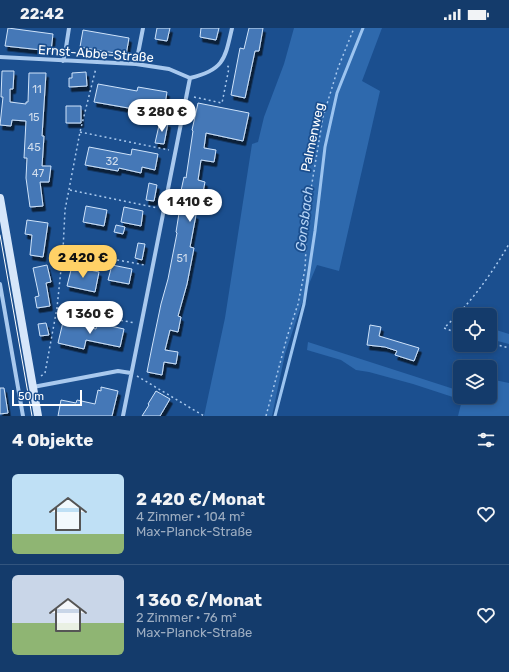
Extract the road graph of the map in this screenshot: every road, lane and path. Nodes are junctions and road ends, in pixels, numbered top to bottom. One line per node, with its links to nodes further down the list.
1 (69, 28): 6 (street)
2 (143, 28): 9 (street)
3 (232, 28): 7 (street)
4 (354, 28): 35 (path, Palmenweg)
5 (0, 57): 6 (street, Ernst-Abbe-Straße)
6 (63, 61): 8 (street, Ernst-Abbe-Straße)
7 (223, 61): 10 (street); 11 (path)
8 (97, 63): 9 (street, Ernst-Abbe-Straße); 12 (path)
9 (136, 64): 10 (street, Ernst-Abbe-Straße)
10 (190, 78): 11 (street)
11 (186, 97): 13 (street)
12 (80, 132): 13 (path); 14 (path)
13 (176, 151): 16 (street)
14 (70, 190): 16 (path); 18 (path)
15 (0, 198): 30 (main road)
16 (164, 209): 19 (street)
17 (509, 244): 22 (path)
18 (62, 250): 19 (path); 21 (path)
19 (152, 266): 24 (street)
20 (0, 284): 31 (street)
21 (57, 308): 24 (path); 29 (path)
22 (465, 308)
23 (453, 320): 25 (path)
24 (140, 324): 28 (street)
25 (453, 331)
26 (497, 345): 27 (path)
27 (509, 348)
28 (133, 374): 30 (street); 33 (street); 34 (path)
29 (41, 376)
30 (33, 387): 32 (main road)
31 (23, 416)
32 (38, 416)
33 (123, 416)
34 (204, 416)
35 (266, 416)

